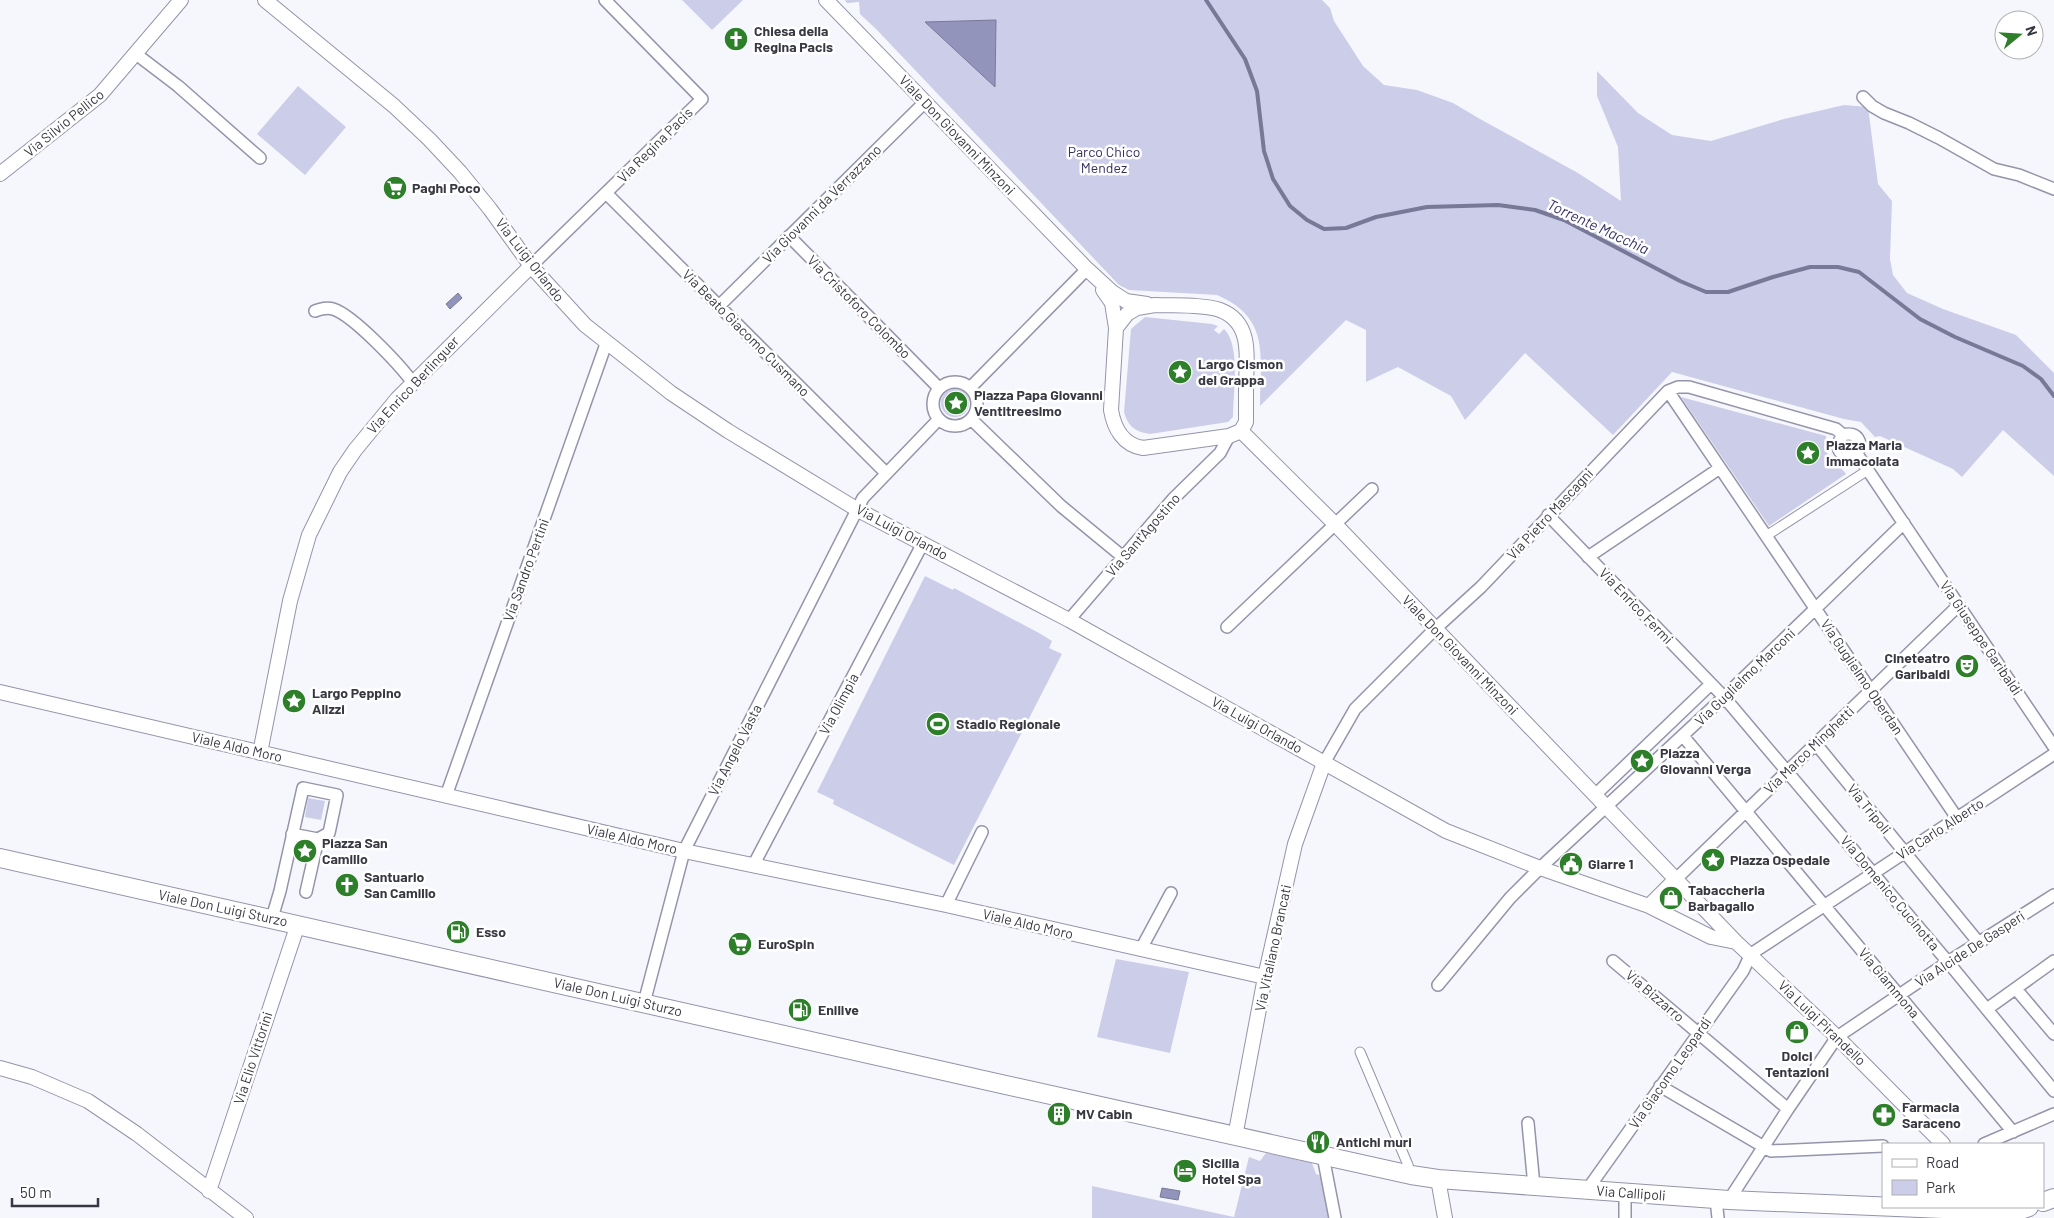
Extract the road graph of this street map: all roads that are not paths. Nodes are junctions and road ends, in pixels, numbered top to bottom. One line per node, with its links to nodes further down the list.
1 (181, 0): 5 (street, Via Silvio Pellico)
2 (265, 0): 13 (street, Via Luigi Orlando)
3 (605, 0): 11 (street, Via Regina Pacis)
4 (826, 0): 7 (street, Viale Don Giovanni Minzoni)
5 (136, 54): 8 (street); 9 (street, Via Silvio Pellico)
6 (1863, 97): 10 (street)
7 (925, 102): 12 (street, Via Giovanni da Verrazzano); 14 (street, Viale Don Giovanni Minzoni)
8 (260, 158)
9 (0, 174)
10 (2054, 189)
11 (606, 193): 13 (street, Via Regina Pacis); 16 (street, Via Beato Giacomo Cusmano)
12 (789, 236): 16 (street, Via Giovanni da Verrazzano); 21 (street, Via Cristoforo Colombo)
13 (530, 266): 19 (street, Via Luigi Orlando); 20 (street, Via Enrico Berlinguer)
14 (1087, 270): 15 (street); 18 (street); 22 (street)
15 (1155, 305): 18 (street); 26 (street)
16 (718, 306): 29 (street, Via Beato Giacomo Cusmano)
17 (315, 311): 20 (street)
18 (1116, 328): 26 (street)
19 (606, 344): 31 (street, Via Luigi Orlando); 56 (street, Via Sandro Pertini)
20 (413, 383): 51 (street, Via Enrico Berlinguer)
21 (939, 388): 22 (street); 24 (street)
22 (970, 388): 25 (street)
23 (1665, 393): 27 (street, Via Giuseppe Garibaldi); 28 (street, Via Guglielmo Oberdan); 32 (street, Via Pietro Mascagni)
24 (939, 419): 25 (street); 29 (street, Via Angelo Vasta)
25 (971, 419): 37 (street)
26 (1239, 435): 33 (street, Viale Don Giovanni Minzoni); 37 (street, Via Sant'Agostino)
27 (1868, 470): 34 (street, Via Giuseppe Garibaldi); 35 (street)
28 (1717, 471): 35 (street, Via Guglielmo Oberdan); 38 (street)
29 (886, 473): 31 (street, Via Angelo Vasta)
30 (1372, 490): 33 (street)
31 (858, 510): 36 (street, Via Luigi Orlando); 63 (street, Via Angelo Vasta)
32 (1548, 515): 38 (street, Via Enrico Fermi); 43 (street, Via Pietro Mascagni)
33 (1335, 524): 42 (street); 43 (street, Viale Don Giovanni Minzoni)
34 (1906, 526): 39 (street, Via Giuseppe Garibaldi); 40 (street, Via Guglielmo Marconi)
35 (1766, 536): 40 (street, Via Guglielmo Oberdan)
36 (923, 543): 41 (street, Via Luigi Orlando); 66 (street, Via Olimpia)
37 (1123, 557): 41 (street, Via Sant'Agostino)
38 (1588, 557): 44 (street, Via Enrico Fermi)
39 (1959, 605): 45 (street, Via Marco Minghetti); 50 (street, Via Giuseppe Garibaldi)
40 (1815, 608): 45 (street, Via Guglielmo Oberdan); 47 (street, Via Guglielmo Marconi)
41 (1069, 620): 53 (street, Via Luigi Orlando)
42 (1228, 627)
43 (1435, 629): 53 (street, Via Pietro Mascagni); 55 (street, Viale Don Giovanni Minzoni)
44 (1711, 684): 47 (street, Via Enrico Fermi); 55 (street)
45 (1871, 690): 49 (street, Via Marco Minghetti); 59 (street, Via Guglielmo Oberdan)
46 (0, 692): 51 (street, Viale Aldo Moro)
47 (1724, 697): 48 (street, Via Guglielmo Marconi); 54 (street, Via Domenico Cucinotta)
48 (1682, 736): 57 (street, Via Guglielmo Marconi); 58 (street)
49 (1816, 744): 54 (street, Via Marco Minghetti); 64 (street, Via Tripoli)
50 (2054, 747)
51 (260, 753): 56 (street, Viale Aldo Moro)
52 (2054, 754): 59 (street, Via Carlo Alberto)
53 (1324, 763): 67 (street, Via Luigi Orlando); 86 (street, Via Vitaliano Brancati)
54 (1788, 771): 58 (street, Via Marco Minghetti); 68 (street, Via Domenico Cucinotta)
55 (1595, 795): 57 (street, Viale Don Giovanni Minzoni)
56 (446, 796): 63 (street, Viale Aldo Moro)
57 (1607, 807): 67 (street); 69 (street, Viale Don Giovanni Minzoni)
58 (1746, 812): 69 (street, Via Marco Minghetti); 75 (street, Via Giammona)
59 (1957, 818): 64 (street, Via Carlo Alberto)
60 (982, 832): 74 (street)
61 (292, 834): 62 (street); 62 (street); 77 (street)
62 (318, 839): 70 (street)
63 (684, 851): 66 (street, Viale Aldo Moro); 90 (street, Via Angelo Vasta)
64 (1904, 852): 68 (street, Via Carlo Alberto); 80 (street, Via Tripoli)
65 (0, 858): 77 (main road, Viale Don Luigi Sturzo)
66 (754, 864): 74 (street, Viale Aldo Moro)
67 (1540, 868): 76 (street, Via Luigi Orlando); 87 (street)
68 (1873, 873): 75 (street, Via Carlo Alberto); 85 (street, Via Domenico Cucinotta)
69 (1674, 877): 73 (street, Viale Don Giovanni Minzoni); 76 (street)
70 (306, 892)
71 (1171, 893): 81 (street)
72 (2054, 895): 80 (street, Via Alcide De Gasperi)
73 (1698, 903): 79 (street, Via Luigi Pirandello)
74 (946, 905): 81 (street, Viale Aldo Moro)
75 (1824, 905): 82 (street, Via Carlo Alberto); 89 (street, Via Giammona)
76 (1649, 906): 79 (street, Via Luigi Orlando)
77 (272, 918): 78 (main road, Viale Don Luigi Sturzo)
78 (298, 924): 90 (main road, Viale Don Luigi Sturzo); 113 (street, Via Elio Vittorini)
79 (1736, 942): 82 (street, Via Luigi Pirandello)
80 (1979, 944): 85 (street, Via Alcide De Gasperi)
81 (1141, 949): 86 (street, Viale Aldo Moro)
82 (1751, 954): 92 (street, Via Giacomo Leopardi); 94 (street, Via Luigi Pirandello)
83 (2054, 961): 88 (street)
84 (1613, 962): 92 (street, Via Bizzarro)
85 (1948, 962): 89 (street, Via Alcide De Gasperi); 91 (street, Via Domenico Cucinotta)
86 (1265, 977): 103 (street, Via Vitaliano Brancati)
87 (1438, 984)
88 (2016, 989): 91 (street); 93 (street)
89 (1899, 995): 94 (street, Via Alcide De Gasperi); 102 (street, Via Giammona)
90 (644, 1003): 103 (main road, Viale Don Luigi Sturzo)
91 (1987, 1009): 98 (street, Via Domenico Cucinotta)
92 (1698, 1032): 97 (street, Via Giacomo Leopardi); 99 (street, Via Bizzarro)
93 (2054, 1034)
94 (1837, 1037): 99 (street); 104 (street, Via Luigi Pirandello)
95 (1360, 1052): 109 (street)
96 (0, 1068): 113 (street)
97 (1660, 1086): 106 (street); 112 (street, Via Giacomo Leopardi)
98 (2054, 1090)
99 (1788, 1109): 106 (street)
100 (2054, 1114): 102 (street)
101 (1528, 1123): 111 (street)
102 (2013, 1132): 105 (street)
103 (1236, 1137): 108 (main road, Via Callipoli)
104 (1941, 1143)
105 (1986, 1143)
106 (1763, 1146): 107 (street); 115 (street)
107 (1882, 1146)
108 (1323, 1156): 109 (main road, Via Callipoli); 119 (street)
109 (1411, 1175): 110 (main road, Via Callipoli)
110 (1438, 1180): 111 (main road, Via Callipoli); 120 (street)
111 (1534, 1186): 112 (main road, Via Callipoli)
112 (1587, 1190): 114 (main road, Via Callipoli)
113 (209, 1191): 118 (street)
114 (1625, 1193): 115 (main road, Via Callipoli); 121 (street)
115 (1722, 1200): 117 (main road, Via Callipoli); 122 (street)
116 (2004, 1212): 117 (main road, Via Callipoli)
117 (1953, 1214)
118 (246, 1218)
119 (1335, 1218)
120 (1445, 1218)
121 (1625, 1218)
122 (1718, 1218)

